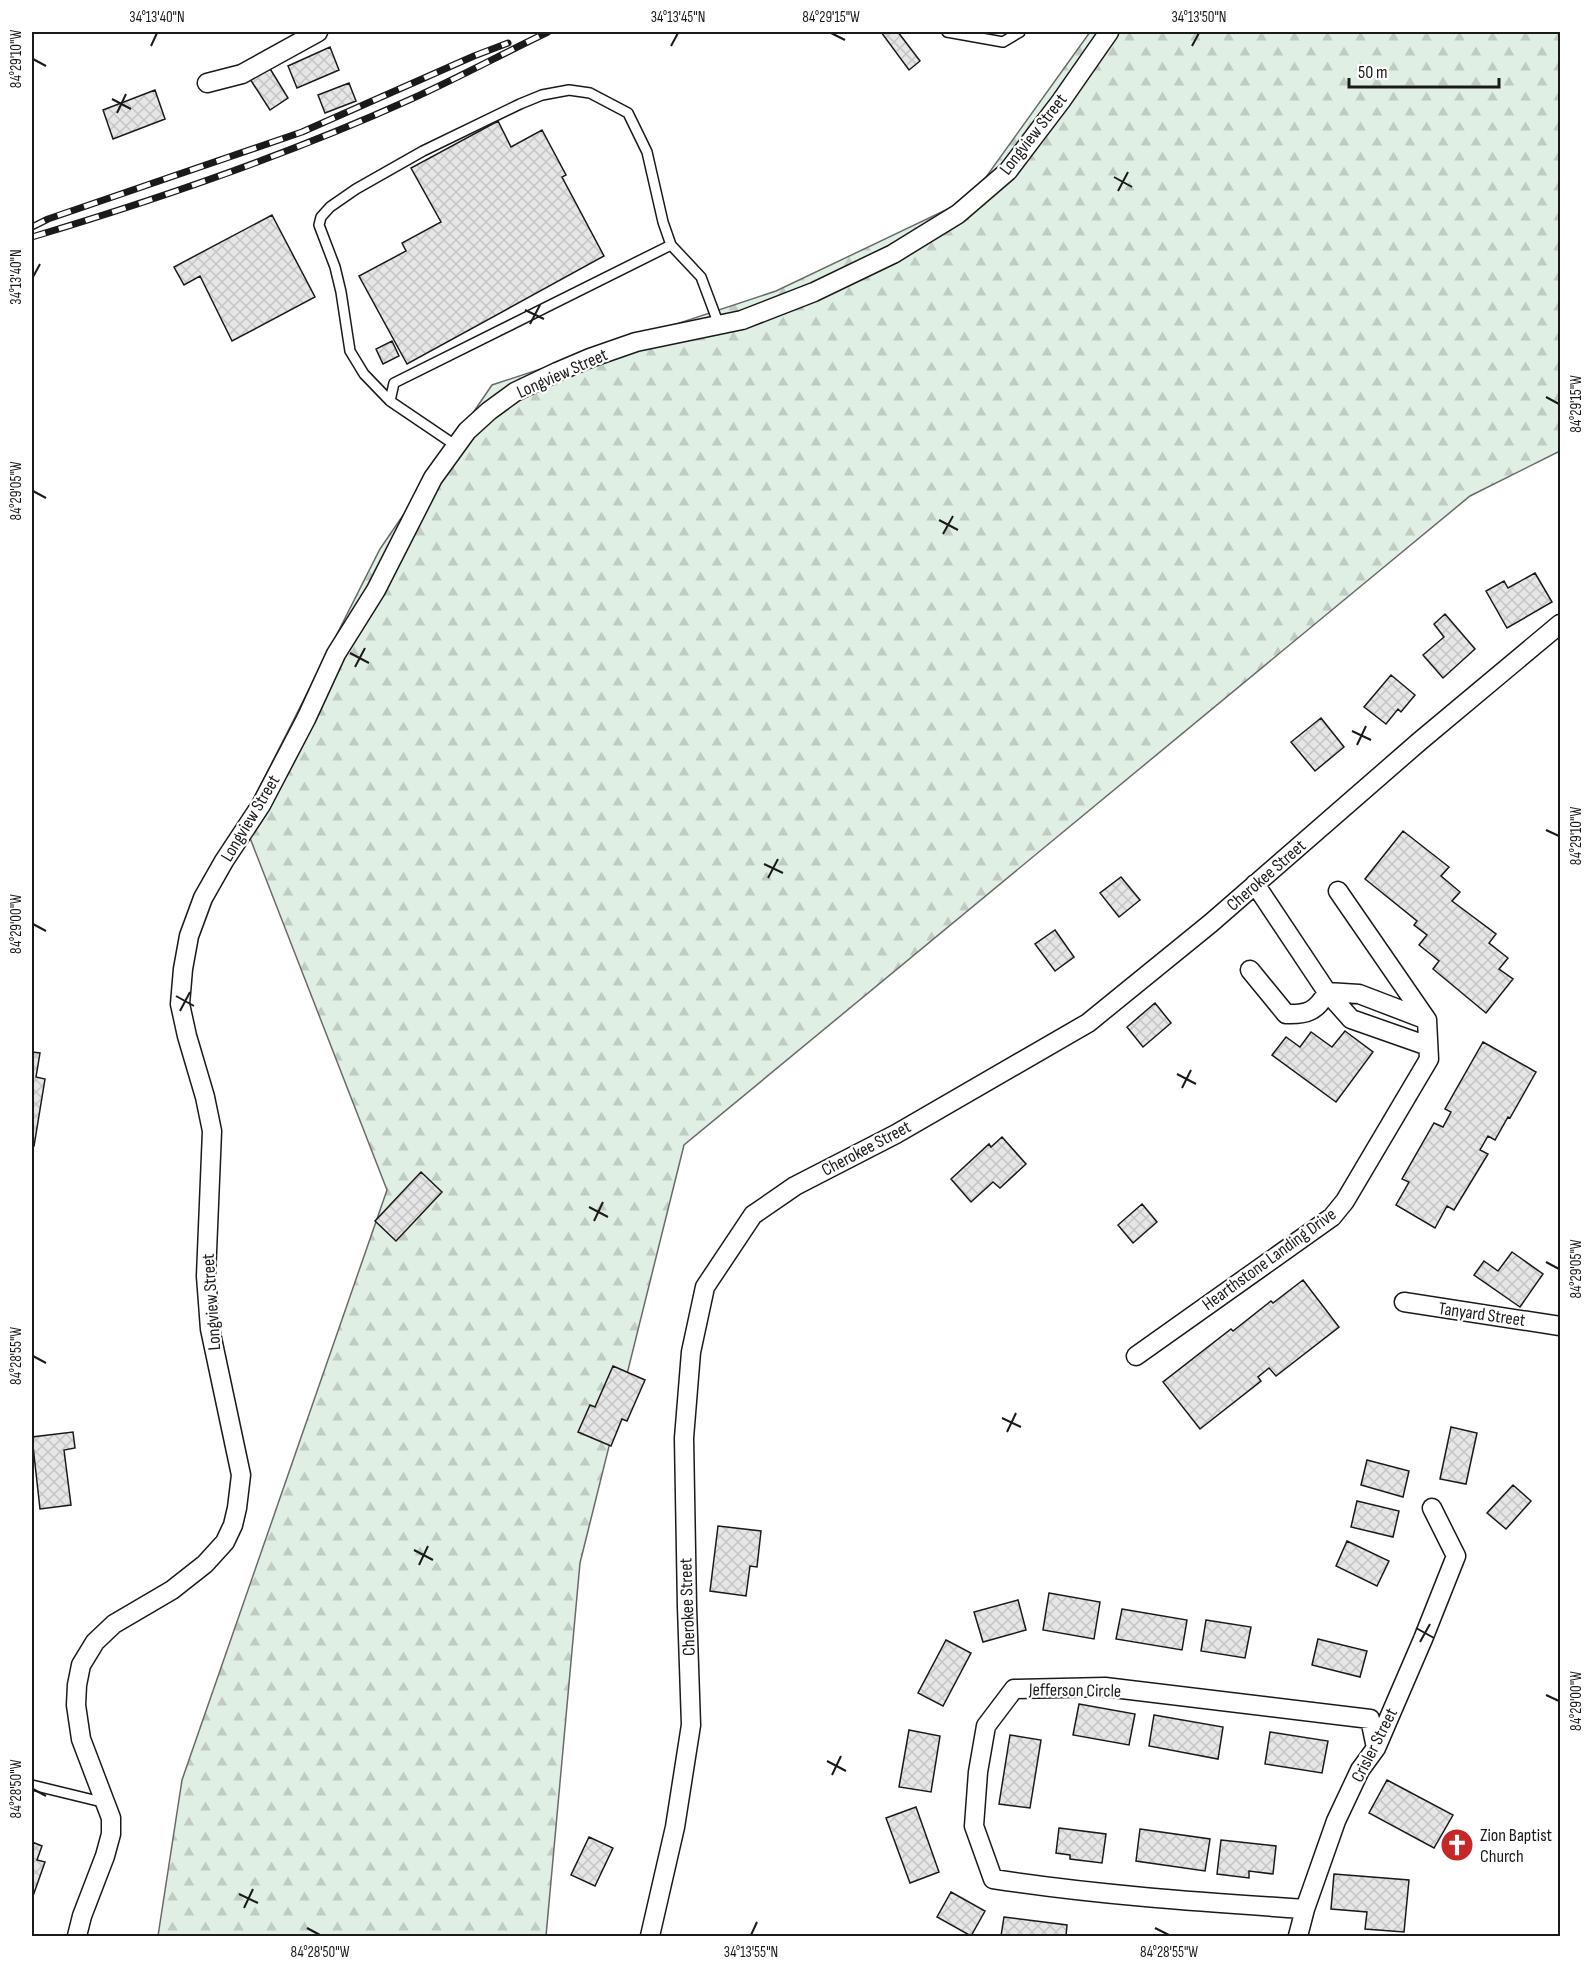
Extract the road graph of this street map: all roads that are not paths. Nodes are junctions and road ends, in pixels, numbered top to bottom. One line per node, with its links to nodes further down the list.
1 (318, 32): 5 (street)
2 (947, 32): 3 (lane)
3 (1020, 32)
4 (1108, 32): 7 (street, Longview Street)
5 (207, 83)
6 (671, 245): 7 (lane); 8 (lane); 8 (lane)
7 (718, 325): 9 (street, Longview Street)
8 (390, 400): 9 (lane)
9 (455, 445): 23 (street, Longview Street)
10 (1560, 624): 11 (street, Cherokee Street)
11 (1256, 884): 14 (street); 26 (street, Cherokee Street)
12 (1338, 891): 15 (street)
13 (1250, 970): 14 (street)
14 (1328, 992): 15 (street); 16 (street)
15 (1427, 1020): 16 (street, Hearthstone Landing Drive)
16 (1428, 1046): 19 (street, Hearthstone Landing Drive)
17 (1404, 1302): 18 (street, Tanyard Street)
18 (1560, 1326)
19 (1136, 1356)
20 (1432, 1508): 21 (street, Crisler Street)
21 (1376, 1748): 24 (street, Crisler Street); 24 (street, Jefferson Circle)
22 (32, 1785): 23 (lane)
23 (106, 1803): 25 (street, Longview Street)
24 (1305, 1909): 27 (street, Crisler Street)
25 (77, 1936)
26 (650, 1936)
27 (1298, 1936)

